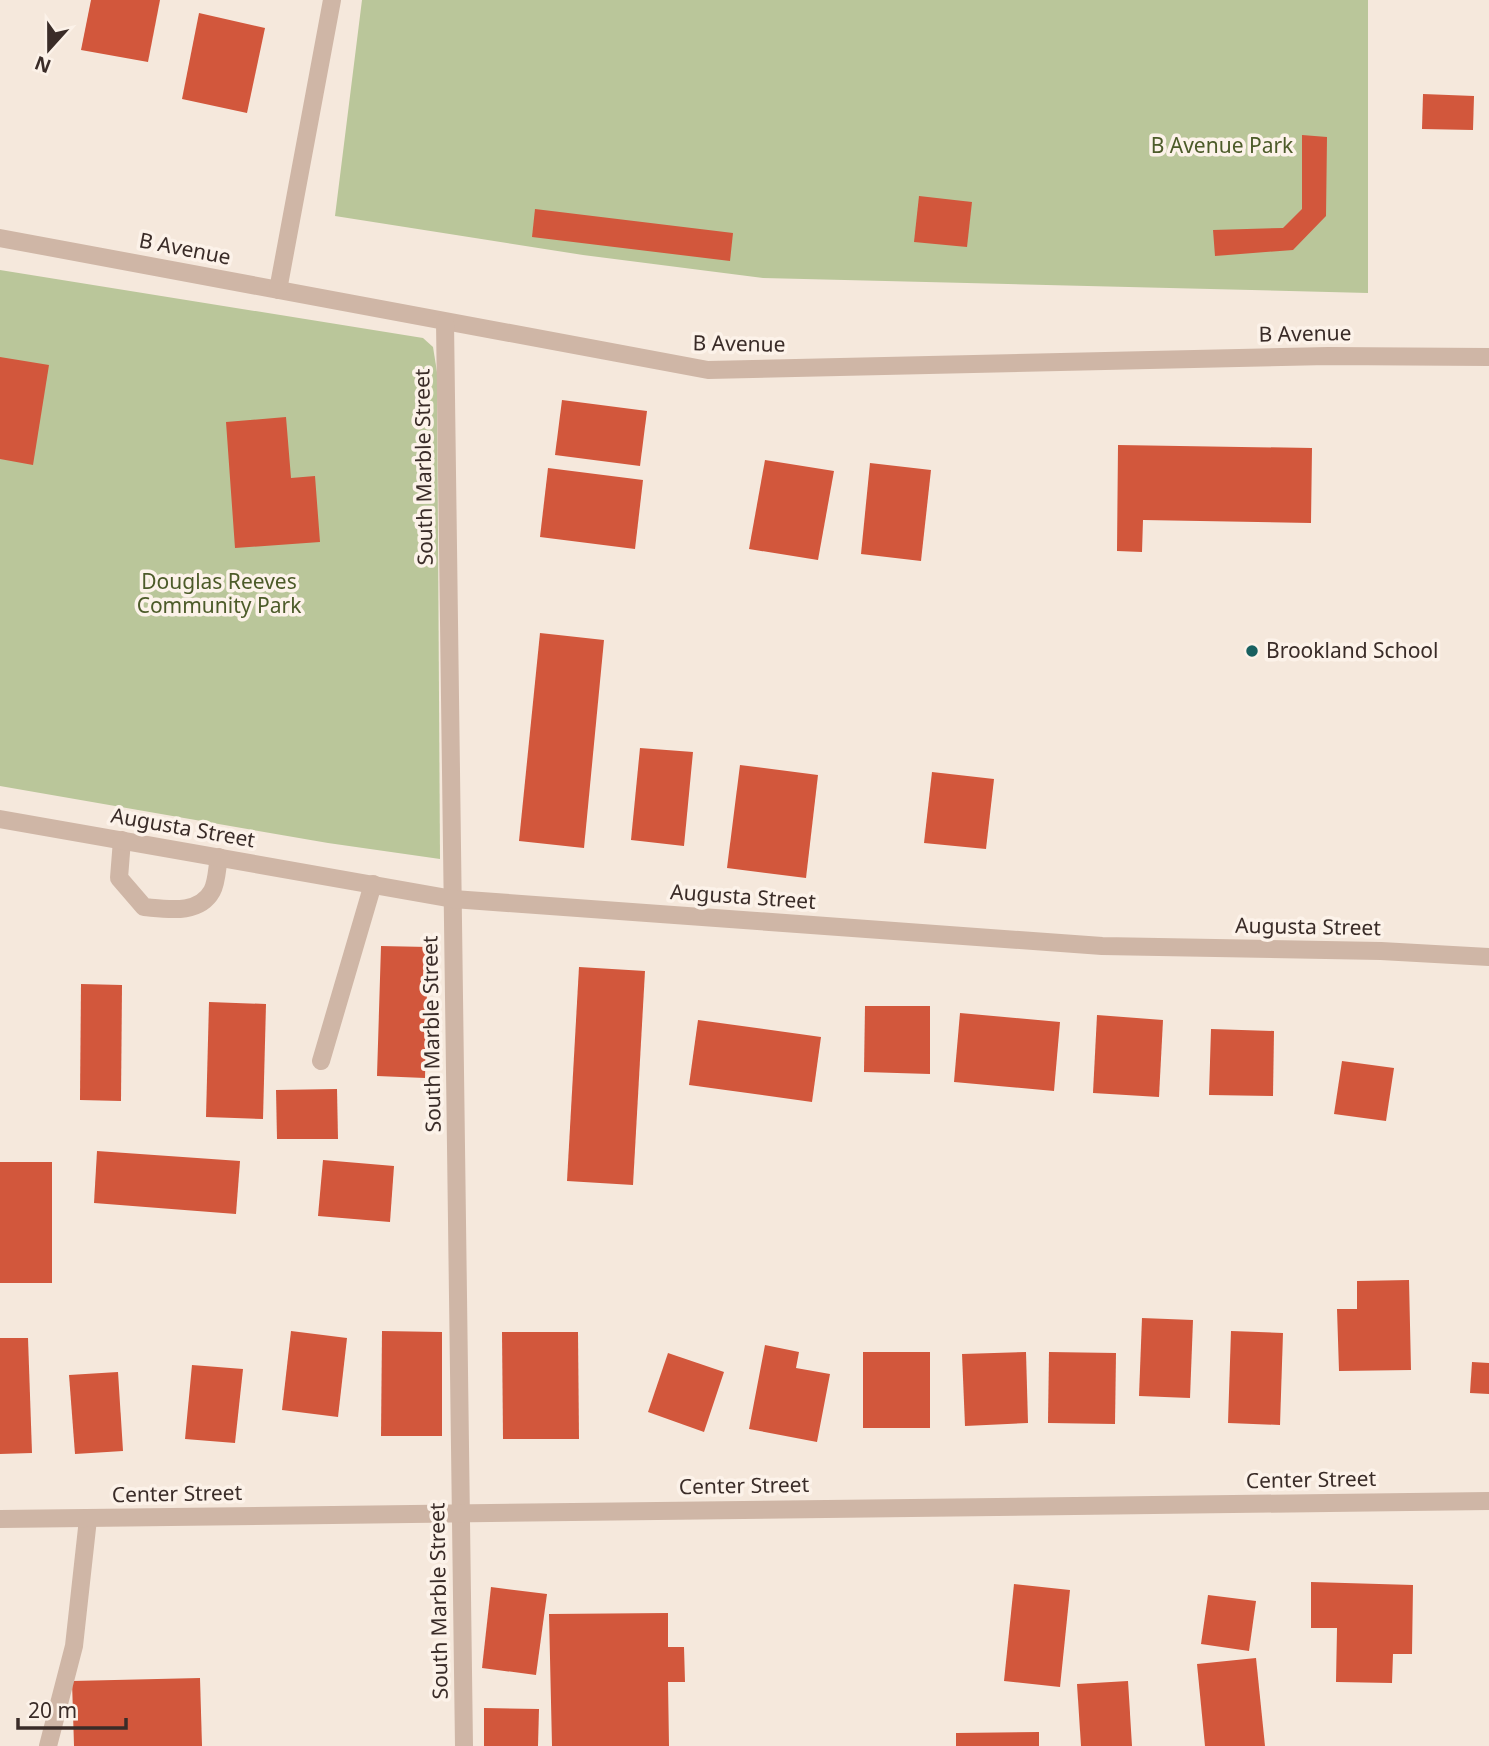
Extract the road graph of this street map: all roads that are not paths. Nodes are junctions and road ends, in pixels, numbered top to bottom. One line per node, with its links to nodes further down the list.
1 (332, 0): 3 (street)
2 (0, 238): 3 (street, B Avenue)
3 (278, 290): 4 (street, B Avenue)
4 (445, 322): 5 (street, B Avenue); 10 (street, South Marble Street)
5 (1489, 357)
6 (0, 819): 7 (street, Augusta Street)
7 (122, 840): 8 (street, Augusta Street); 8 (street)
8 (219, 857): 9 (street, Augusta Street)
9 (373, 884): 10 (street, Augusta Street); 12 (street)
10 (453, 899): 11 (street, Augusta Street); 14 (street, South Marble Street)
11 (1489, 957)
12 (321, 1061)
13 (1489, 1501): 14 (street, Center Street)
14 (460, 1513): 16 (street, Center Street); 18 (street, South Marble Street)
15 (0, 1519): 16 (street, Center Street)
16 (88, 1519): 17 (street)
17 (48, 1746)
18 (464, 1746)

